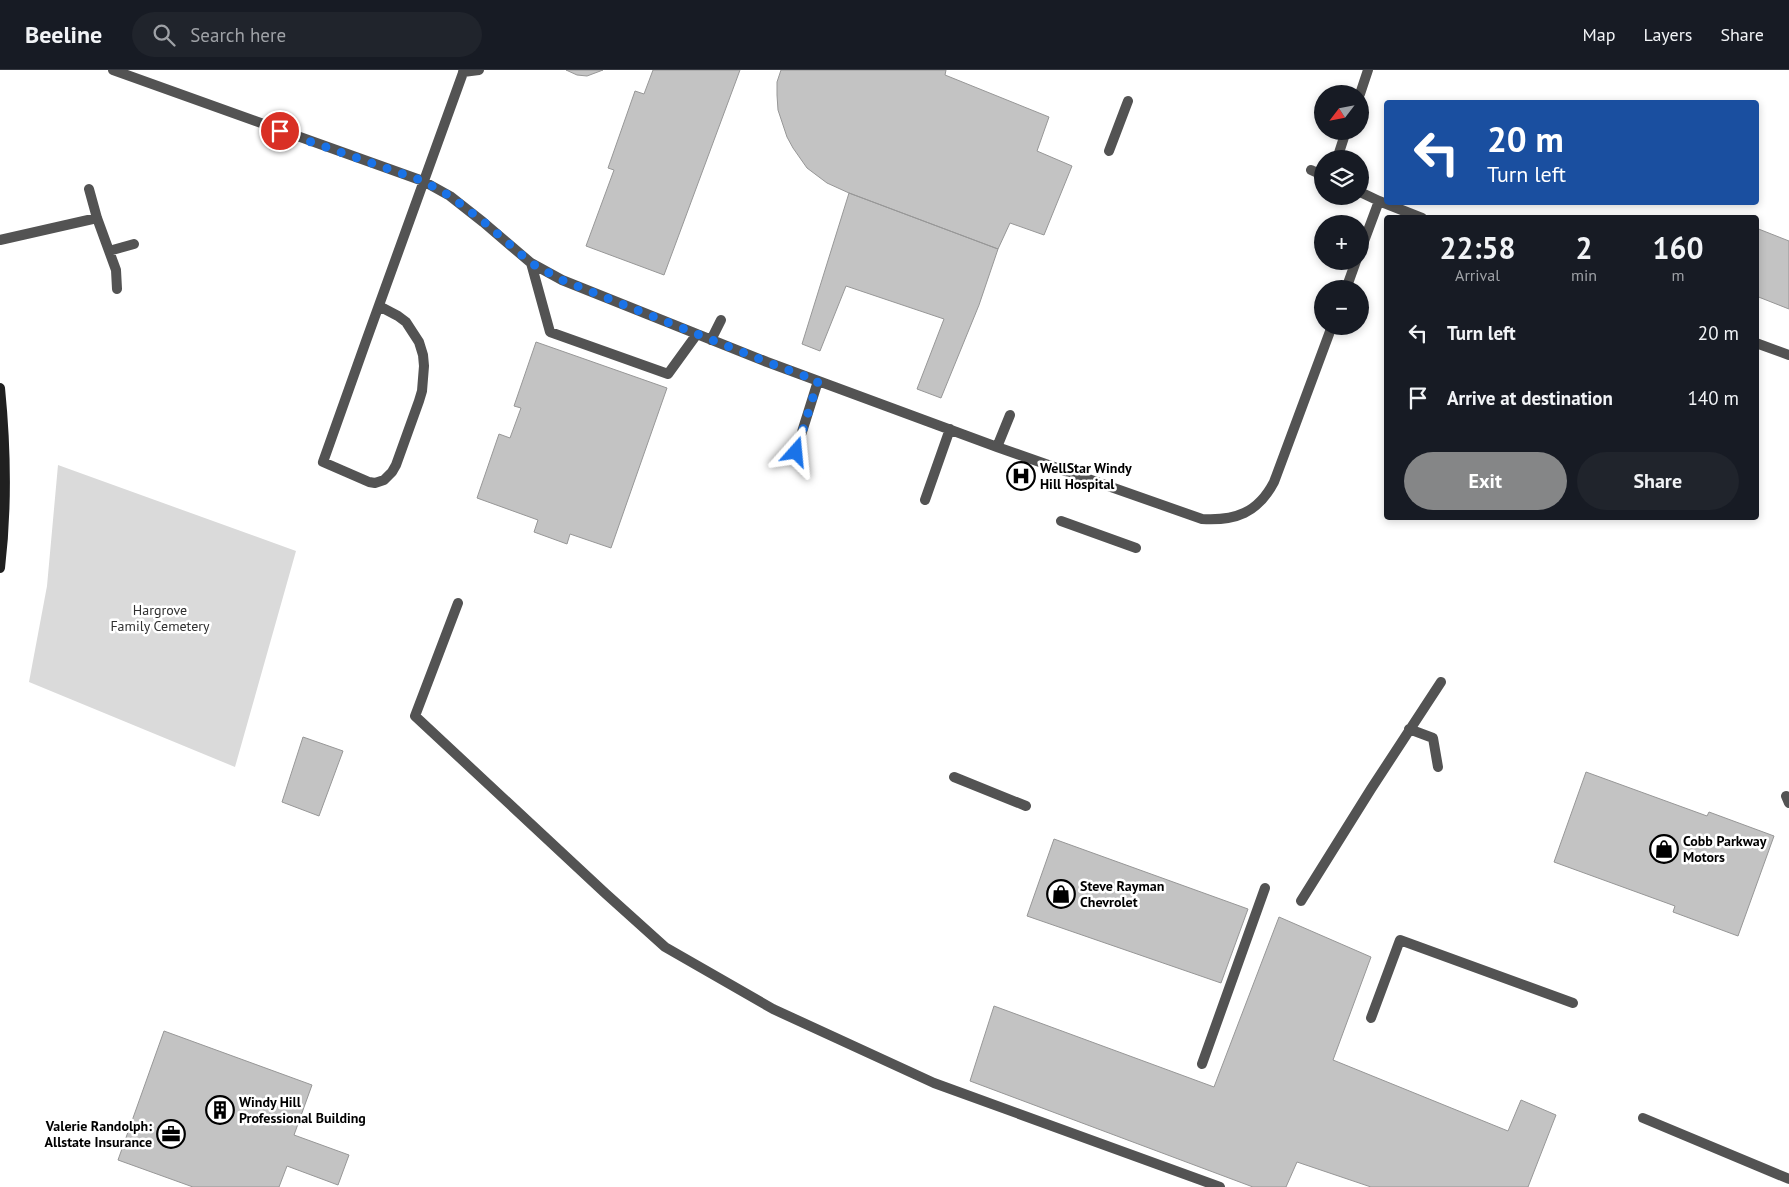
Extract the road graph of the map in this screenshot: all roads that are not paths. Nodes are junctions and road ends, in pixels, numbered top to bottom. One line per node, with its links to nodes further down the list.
1 (113, 70): 10 (lane)
2 (479, 70): 4 (lane)
3 (1368, 70): 5 (lane)
4 (463, 71): 10 (lane)
5 (1363, 85)
6 (1128, 101): 7 (lane)
7 (1108, 151)
8 (1311, 170): 9 (lane)
9 (1314, 171)
10 (423, 181): 22 (lane); 24 (lane)
11 (89, 189): 17 (lane)
12 (1369, 196): 13 (lane)
13 (1379, 201): 14 (lane); 18 (lane)
14 (1384, 203)
15 (1389, 205): 16 (lane)
16 (1414, 215)
17 (97, 218): 19 (lane); 21 (lane)
18 (1369, 228)
19 (0, 240)
20 (134, 244): 21 (lane)
21 (109, 251): 23 (lane)
22 (531, 263): 26 (lane); 26 (lane)
23 (117, 289)
24 (379, 306): 24 (lane)
25 (721, 320): 28 (lane)
26 (698, 334): 28 (lane)
27 (1329, 335): 35 (lane)
28 (711, 340): 31 (lane)
29 (1759, 344): 30 (lane)
30 (1789, 355)
31 (818, 381): 34 (lane); 36 (lane)
32 (0, 388): 40 (main road)
33 (1010, 415): 35 (lane)
34 (950, 429): 35 (lane); 37 (lane)
35 (998, 447)
36 (796, 452)
37 (925, 500)
38 (1061, 521): 39 (lane)
39 (1136, 548)
40 (0, 568)
41 (458, 603): 54 (lane)
42 (1441, 682): 43 (lane)
43 (1409, 729): 44 (lane); 48 (lane)
44 (1438, 766)
45 (954, 777): 46 (lane)
46 (1026, 806)
47 (1265, 888): 51 (lane)
48 (1301, 901)
49 (1573, 1003): 50 (lane)
50 (1371, 1018)
51 (1202, 1064)
52 (1643, 1118): 53 (lane)
53 (1789, 1179)
54 (1220, 1187)

